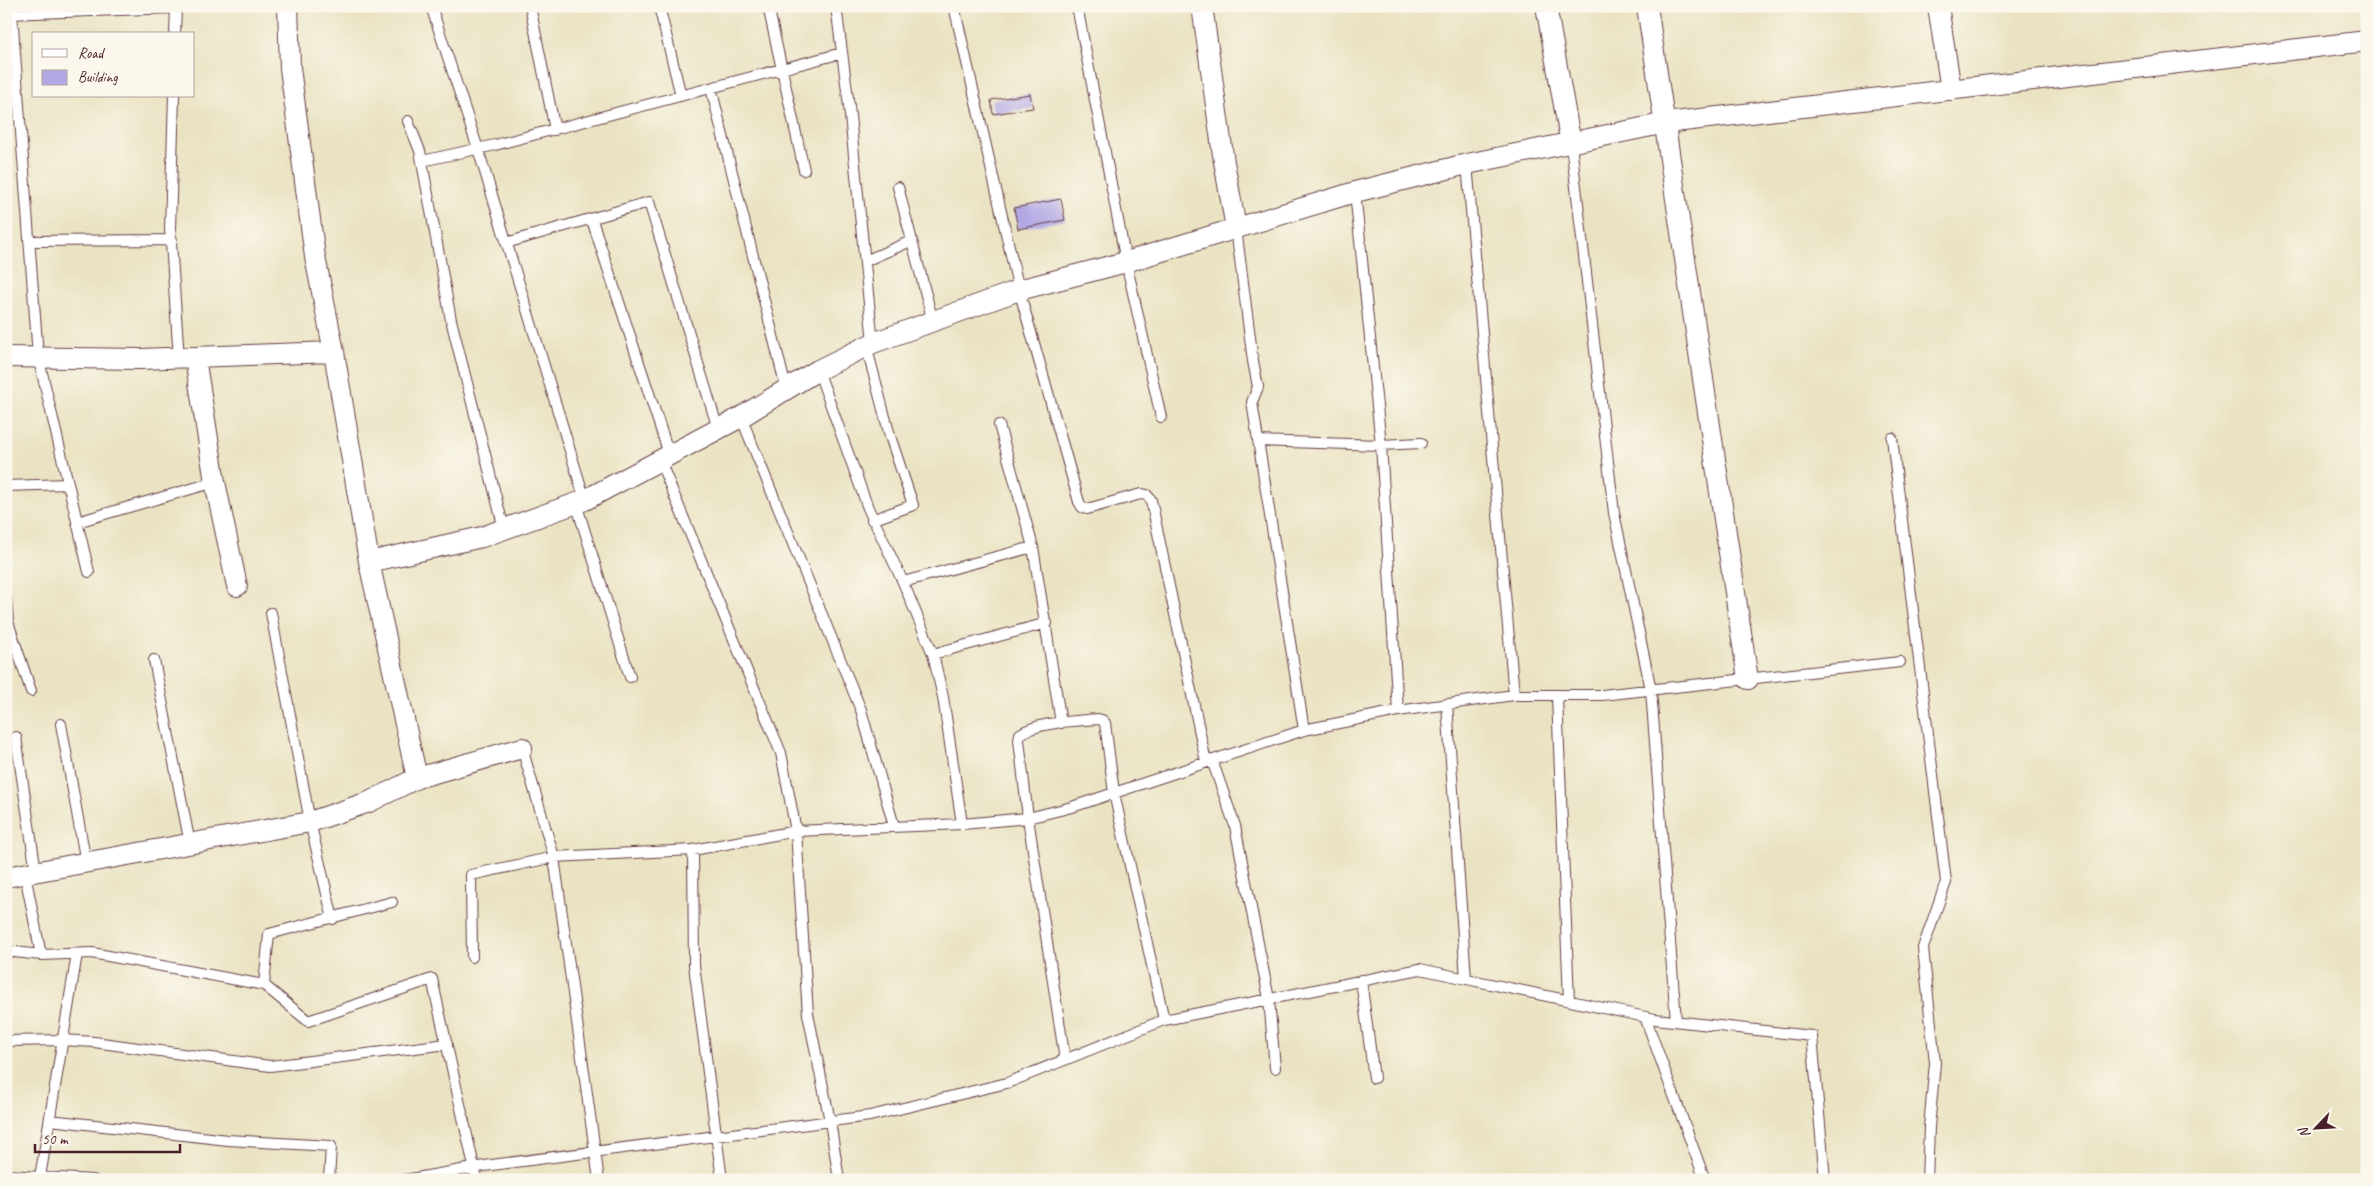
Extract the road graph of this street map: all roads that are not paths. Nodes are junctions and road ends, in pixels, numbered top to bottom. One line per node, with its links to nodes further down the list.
1 (288, 6): 44 (street)
2 (431, 6): 27 (lane)
3 (530, 6): 25 (lane)
4 (659, 6): 21 (lane)
5 (768, 6): 18 (lane)
6 (836, 6): 17 (lane)
7 (954, 6): 41 (lane)
8 (1077, 6): 40 (lane)
9 (1202, 6): 34 (street)
10 (1546, 6): 26 (street)
11 (1647, 6): 24 (street)
12 (1938, 6): 20 (street)
13 (176, 7): 14 (lane); 15 (lane)
14 (9, 14): 36 (lane)
15 (175, 32)
16 (2367, 42): 20 (street)
17 (842, 53): 18 (lane); 39 (lane)
18 (781, 69): 19 (lane); 30 (lane)
19 (711, 88): 21 (lane); 49 (lane)
20 (1951, 90): 24 (street)
21 (681, 96): 25 (lane)
22 (174, 98): 35 (lane)
23 (408, 121): 28 (lane)
24 (1666, 123): 26 (street); 78 (street)
25 (555, 130): 27 (lane)
26 (1571, 144): 29 (street); 79 (lane)
27 (478, 149): 28 (lane); 38 (lane)
28 (422, 161): 65 (lane)
29 (1467, 164): 32 (street); 81 (lane)
30 (804, 170)
31 (898, 186): 37 (lane)
32 (1354, 192): 34 (street); 57 (lane)
33 (592, 220): 38 (lane); 53 (lane); 58 (lane)
34 (1236, 228): 40 (street); 55 (lane)
35 (172, 240): 36 (lane); 47 (lane)
36 (30, 241): 45 (lane)
37 (911, 241): 39 (lane); 42 (lane)
38 (506, 242): 62 (lane)
39 (865, 261): 43 (lane)
40 (1126, 262): 41 (street); 51 (lane)
41 (1019, 290): 42 (street); 90 (lane)
42 (933, 322): 43 (street)
43 (870, 344): 48 (street); 63 (lane)
44 (334, 352): 47 (street); 67 (street)
45 (38, 356): 46 (street); 47 (street); 60 (lane)
46 (6, 357)
47 (187, 358): 59 (street)
48 (818, 370): 49 (street); 63 (lane)
49 (786, 388): 50 (street)
50 (741, 416): 53 (street); 96 (lane)
51 (1161, 417)
52 (1000, 425): 66 (lane)
53 (718, 429): 58 (street)
54 (1892, 438): 139 (lane)
55 (1258, 441): 57 (lane); 87 (lane)
56 (1421, 443): 57 (lane)
57 (1381, 446): 84 (lane)
58 (665, 457): 62 (street); 97 (lane)
59 (215, 482): 64 (lane); 70 (street)
60 (68, 484): 61 (lane); 64 (lane)
61 (6, 486)
62 (580, 502): 65 (street); 77 (lane)
63 (872, 520): 69 (lane)
64 (77, 522): 68 (lane)
65 (504, 530): 67 (street)
66 (1033, 547): 69 (lane); 73 (lane)
67 (370, 562): 91 (street)
68 (89, 572)
69 (904, 582): 74 (lane)
70 (237, 586)
71 (6, 598): 80 (lane)
72 (270, 612): 94 (lane)
73 (1047, 624): 74 (lane); 85 (lane)
74 (933, 654): 95 (lane)
75 (154, 660): 98 (lane)
76 (1900, 662): 78 (lane)
77 (630, 677)
78 (1748, 679): 79 (lane)
79 (1651, 690): 82 (lane); 116 (lane)
80 (31, 691)
81 (1514, 695): 82 (lane); 83 (lane)
82 (1557, 696): 113 (lane)
83 (1447, 704): 84 (lane); 109 (lane)
84 (1398, 711): 87 (lane)
85 (1061, 723): 92 (lane); 93 (lane)
86 (61, 724): 101 (lane)
87 (1304, 730): 90 (lane)
88 (16, 737): 102 (lane)
89 (522, 748): 91 (street); 100 (lane)
90 (1209, 761): 92 (lane); 112 (lane)
91 (417, 778): 94 (street)
92 (1114, 793): 93 (lane); 115 (lane)
93 (1028, 818): 95 (lane); 120 (lane)
94 (310, 822): 98 (street); 104 (lane)
95 (962, 824): 96 (lane)
96 (894, 826): 97 (lane)
97 (796, 831): 99 (lane); 124 (lane)
98 (190, 844): 101 (street)
99 (693, 850): 100 (lane); 125 (lane)
100 (554, 857): 108 (lane); 126 (lane)
101 (86, 863): 102 (street)
102 (22, 874): 107 (lane)
103 (392, 902): 104 (lane)
104 (333, 919): 111 (lane)
105 (6, 951): 107 (lane)
106 (77, 954): 107 (lane); 111 (lane); 117 (lane)
107 (41, 955)
108 (472, 957)
109 (1466, 979): 110 (lane); 113 (lane)
110 (1361, 980): 112 (lane); 122 (lane)
111 (264, 985): 119 (lane)
112 (1269, 999): 115 (lane); 121 (lane)
113 (1569, 1001): 114 (lane)
114 (1645, 1017): 116 (lane); 137 (lane)
115 (1164, 1020): 120 (lane)
116 (1676, 1021): 138 (lane)
117 (63, 1040): 118 (lane); 119 (lane); 123 (lane)
118 (6, 1041)
119 (447, 1044): 127 (lane)
120 (1065, 1060): 124 (lane)
121 (1275, 1068)
122 (1374, 1078)
123 (50, 1120): 129 (lane); 131 (lane)
124 (830, 1121): 125 (lane); 136 (lane)
125 (716, 1135): 126 (lane); 135 (lane)
126 (594, 1151): 127 (lane); 134 (lane)
127 (474, 1168): 132 (lane); 133 (lane)
128 (6, 1175): 129 (lane)
129 (40, 1177): 130 (lane)
130 (93, 1180)
131 (329, 1180)
132 (405, 1180)
133 (477, 1180)
134 (599, 1180)
135 (722, 1180)
136 (839, 1180)
137 (1705, 1180)
138 (1825, 1180)
139 (1927, 1180)

